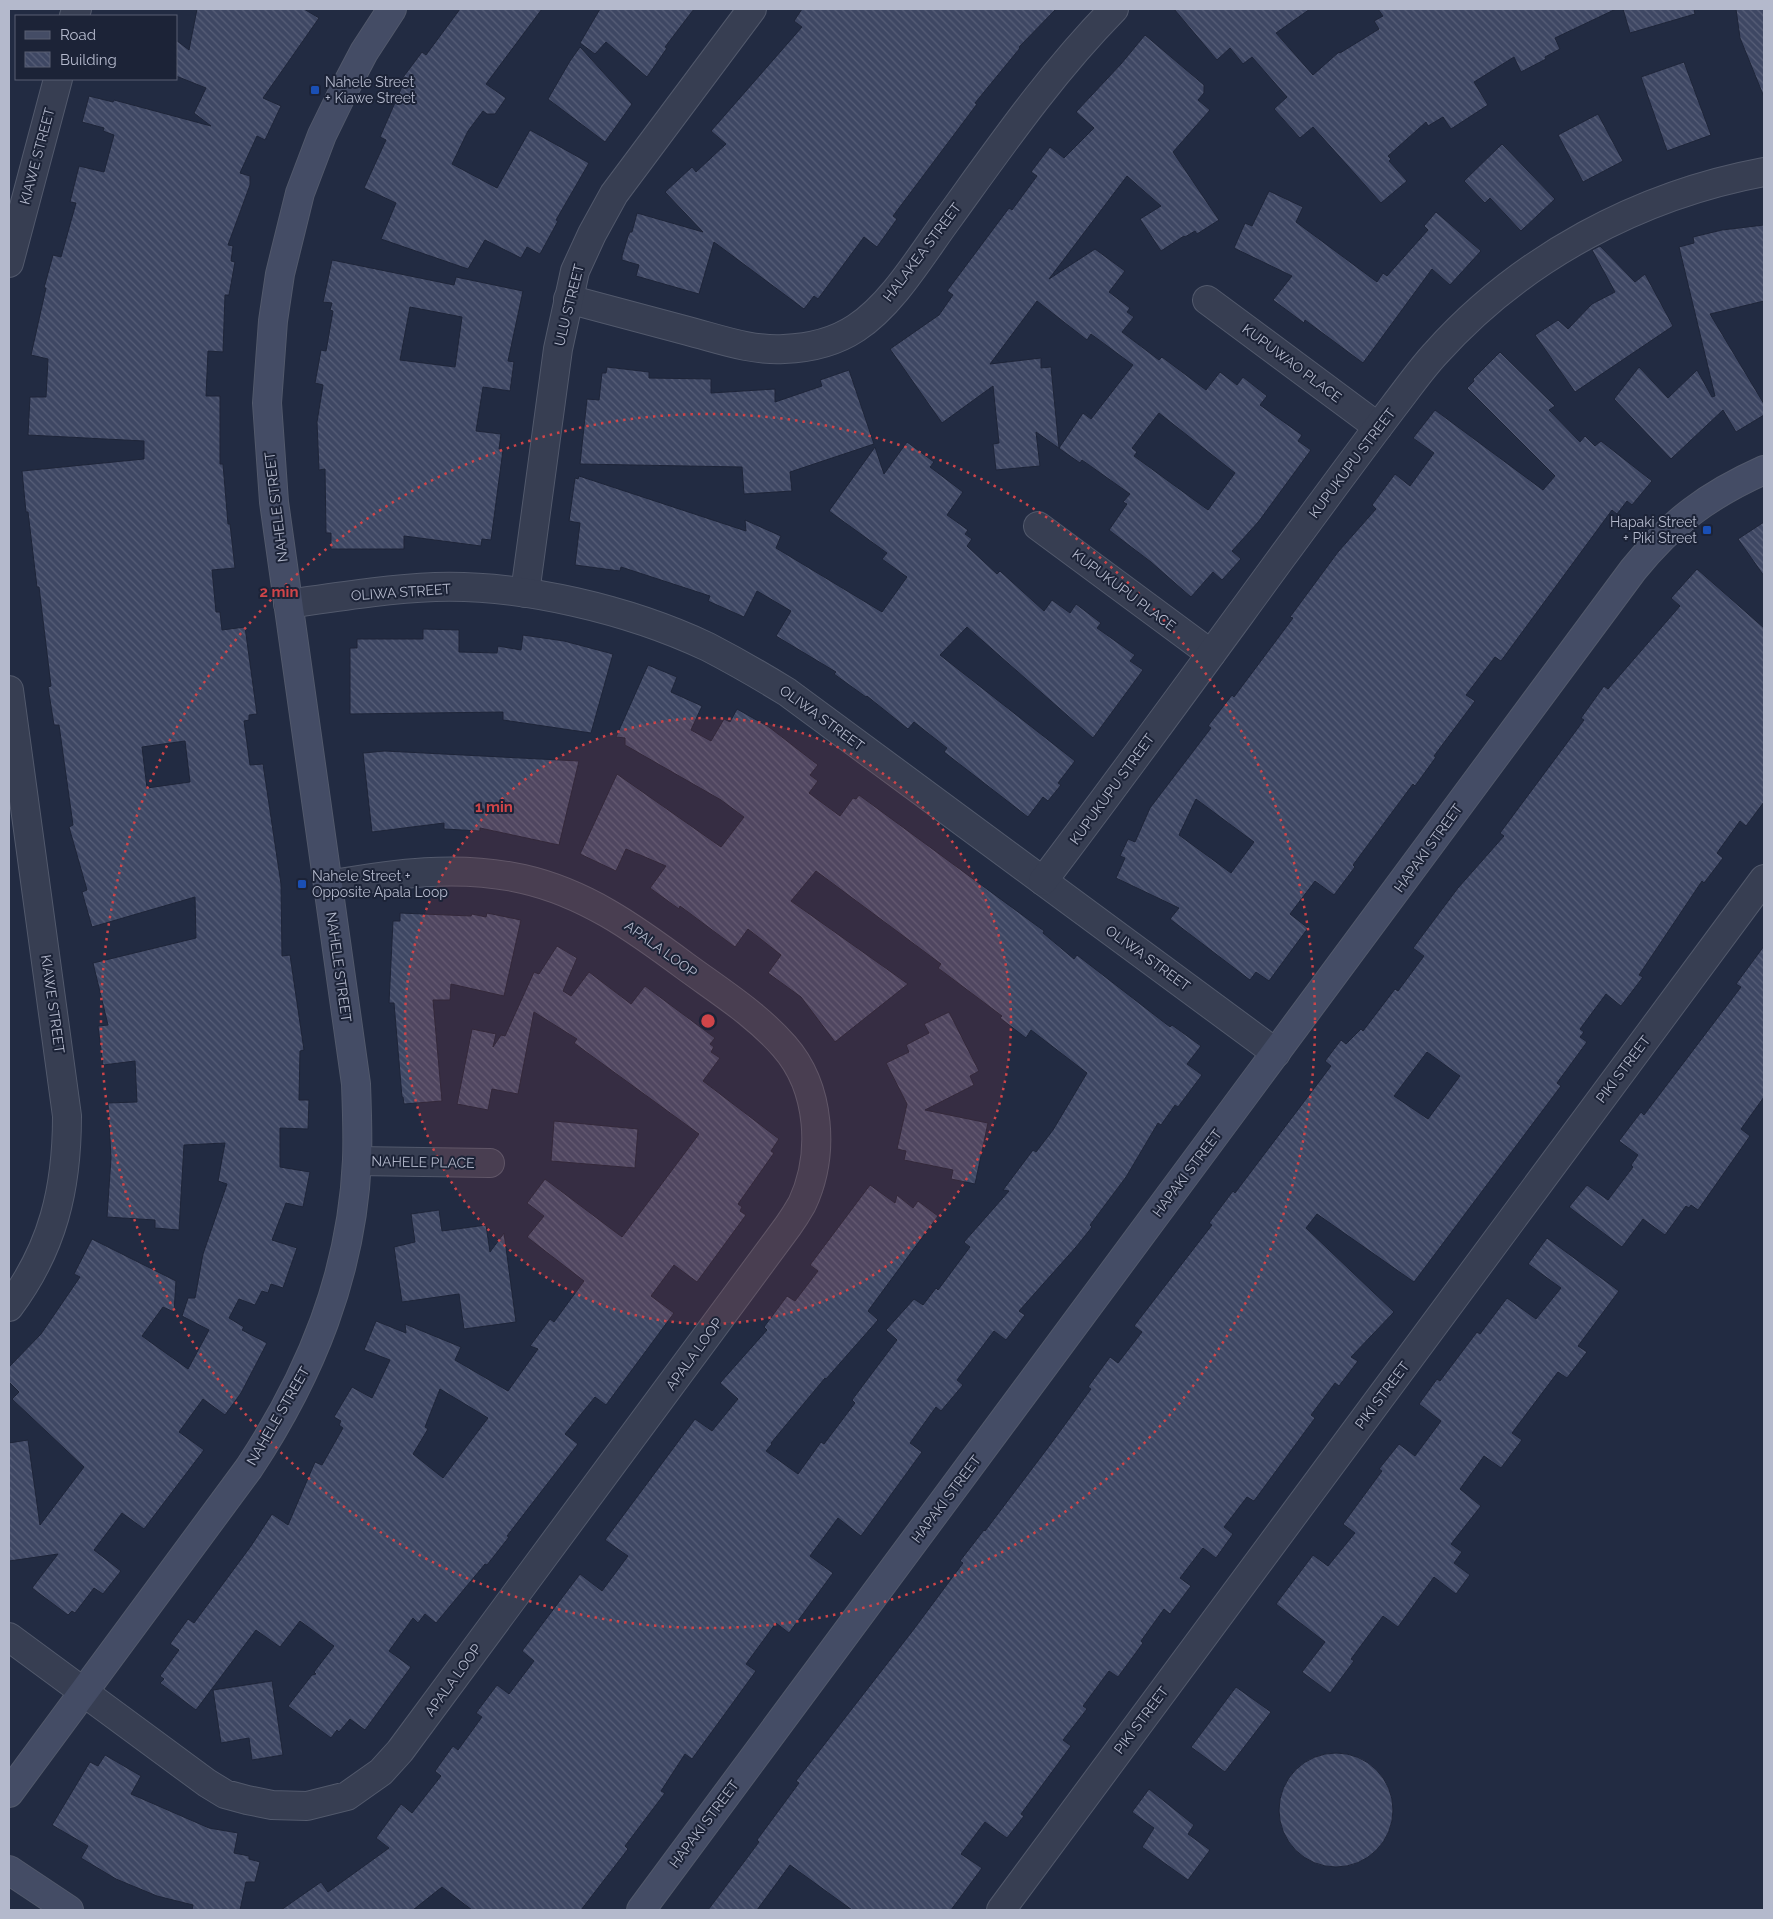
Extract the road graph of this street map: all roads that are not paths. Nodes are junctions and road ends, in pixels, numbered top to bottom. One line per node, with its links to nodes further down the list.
1 (392, 9): 13 (street, NAHELE STREET)
2 (752, 9): 7 (street, ULU STREET)
3 (1114, 9): 7 (street, HALAKEA STREET)
4 (58, 80): 6 (street, KIAWE STREET)
5 (1764, 172): 9 (street, KUPUKUPU STREET)
6 (9, 263)
7 (568, 299): 12 (street, ULU STREET)
8 (1207, 300): 9 (street, KUPUWAO PLACE)
9 (1378, 427): 14 (street, KUPUKUPU STREET)
10 (1764, 470): 19 (street, HAPAKI STREET)
11 (1038, 526): 14 (street, KUPUKUPU PLACE)
12 (525, 593): 13 (street, OLIWA STREET); 17 (street, OLIWA STREET)
13 (288, 604): 18 (street, NAHELE STREET)
14 (1211, 654): 17 (street, KUPUKUPU STREET)
15 (9, 690): 22 (street, KIAWE STREET)
16 (1764, 879): 29 (street, PIKI STREET)
17 (1043, 881): 19 (street, OLIWA STREET)
18 (328, 885): 20 (street, NAHELE STREET); 24 (street, APALA LOOP)
19 (1276, 1053): 28 (street, HAPAKI STREET)
20 (357, 1161): 21 (street, NAHELE PLACE); 24 (street, NAHELE STREET)
21 (490, 1163)
22 (9, 1307)
23 (9, 1637): 24 (street)
24 (83, 1692): 25 (street, NAHELE STREET)
25 (9, 1793)
26 (9, 1870): 27 (street)
27 (69, 1910)
28 (641, 1910)
29 (1000, 1910)

